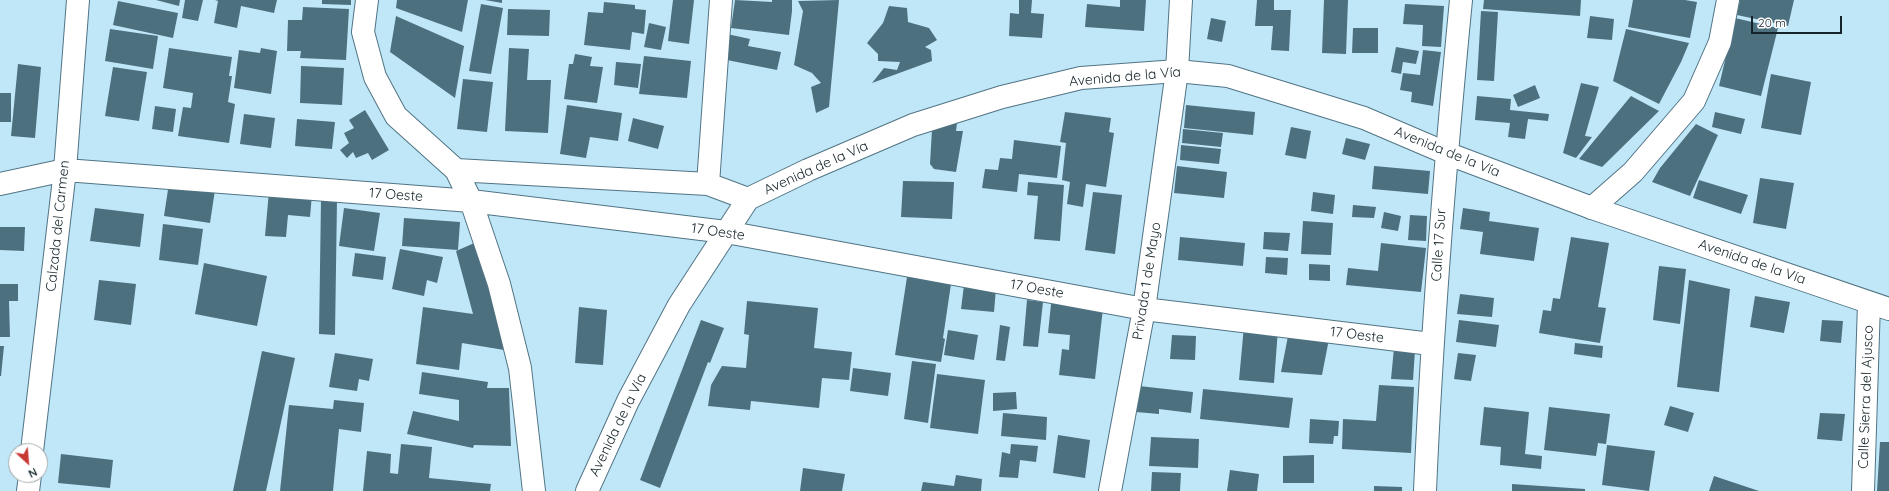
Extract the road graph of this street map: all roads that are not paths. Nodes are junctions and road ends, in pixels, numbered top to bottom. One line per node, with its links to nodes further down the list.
1 (78, 0): 9 (street, Calzada del Carmen)
2 (367, 0): 10 (street)
3 (721, 0): 12 (street)
4 (1181, 0): 7 (street, Privada 1 de Mayo)
5 (1461, 0): 8 (street, Calle 17 Sur)
6 (1728, 0): 15 (street)
7 (1178, 71): 8 (street, Avenida de la Vía); 13 (street, Avenida de la Vía); 18 (street, Privada 1 de Mayo)
8 (1446, 153): 15 (street, Avenida de la Vía); 19 (street, Calle 17 Sur)
9 (65, 170): 11 (street, 17 Oeste); 14 (street, 17 Oeste); 20 (street, Calzada del Carmen)
10 (456, 170): 12 (street); 14 (street)
11 (0, 184)
12 (708, 184): 13 (street)
13 (748, 199): 16 (street, Avenida de la Vía)
14 (471, 201): 16 (street, 17 Oeste); 21 (street)
15 (1592, 208): 17 (street, Avenida de la Vía)
16 (726, 232): 18 (street, 17 Oeste); 22 (street, Avenida de la Vía)
17 (1879, 306): 25 (street, Calle Sierra del Ajusco)
18 (1144, 309): 19 (street, 17 Oeste); 23 (street, Privada 1 de Mayo)
19 (1432, 344): 24 (street, Calle 17 Sur)
20 (33, 443)
21 (534, 491)
22 (587, 491)
23 (1110, 491)
24 (1425, 491)
25 (1863, 491)

